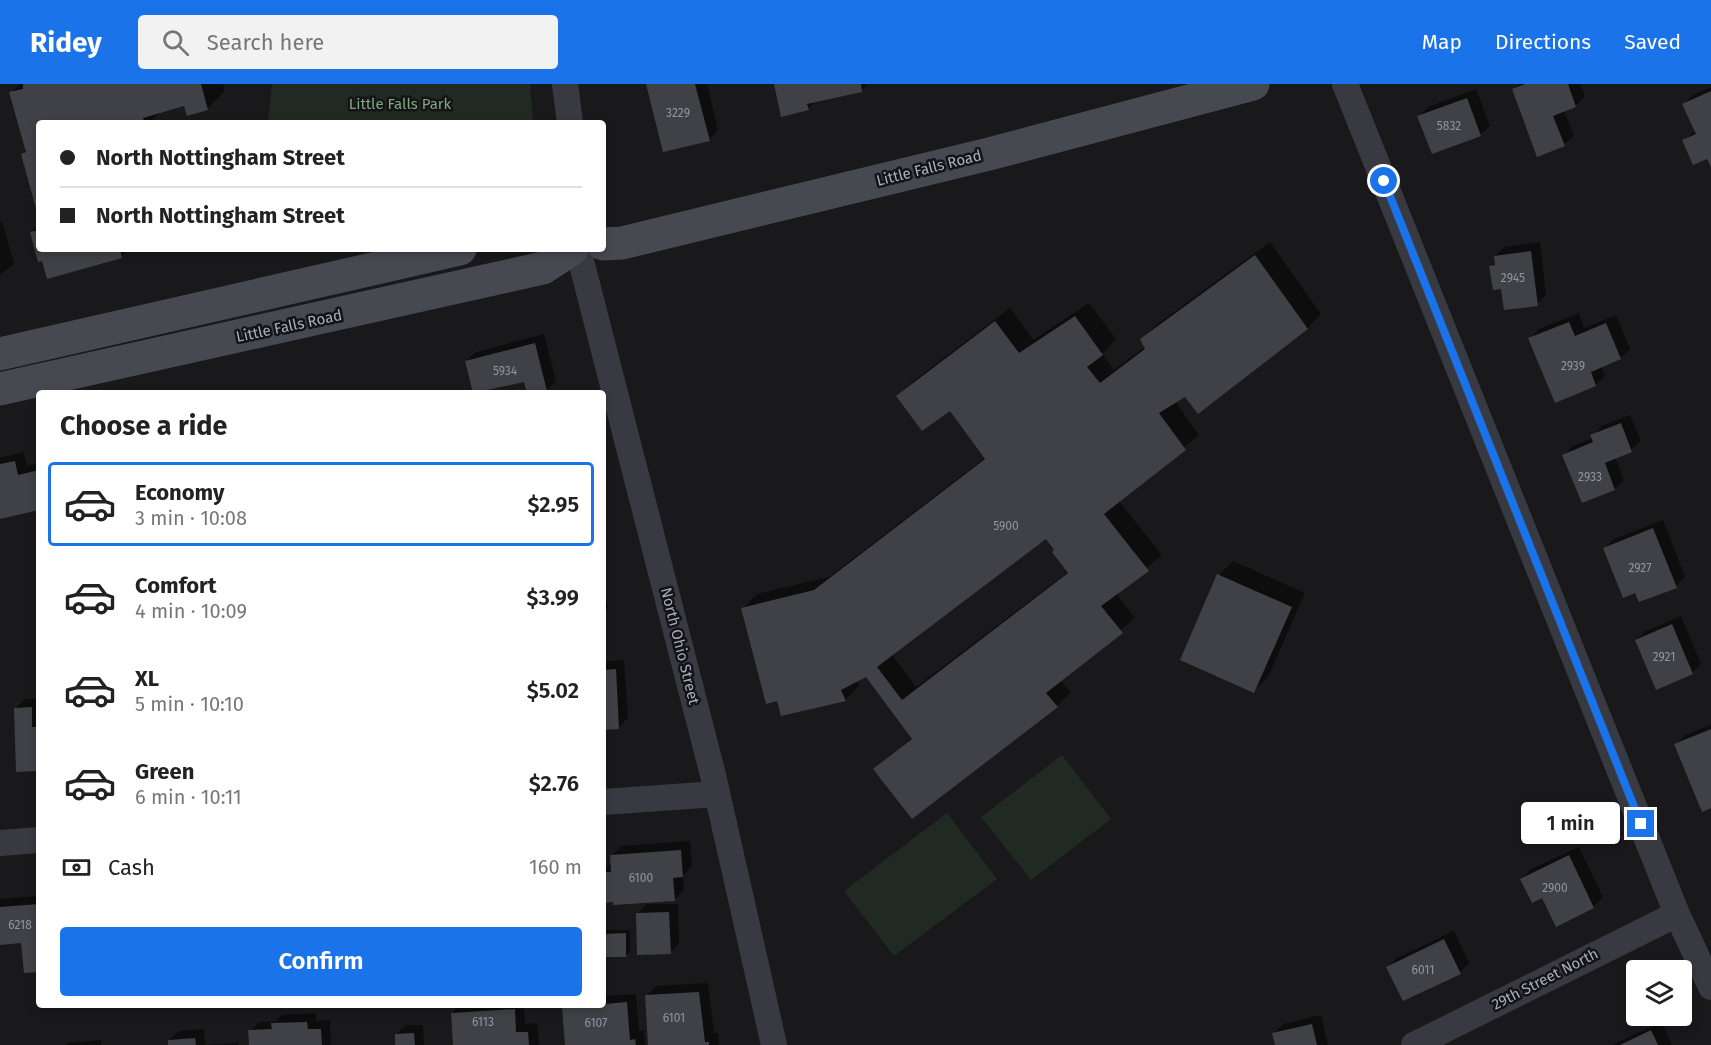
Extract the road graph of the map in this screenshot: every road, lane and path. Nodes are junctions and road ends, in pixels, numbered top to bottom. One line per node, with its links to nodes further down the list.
1 (565, 84): 5 (street)
2 (1253, 84): 4 (street, Little Falls Road)
3 (1345, 84): 16 (street)
4 (1182, 94): 6 (street, Little Falls Road)
5 (570, 120)
6 (606, 244)
7 (447, 252): 10 (street)
8 (567, 252): 11 (street, Little Falls Road)
9 (579, 252): 12 (street, North Ohio Street)
10 (0, 354)
11 (0, 389)
12 (717, 794): 13 (street); 18 (street, North Ohio Street)
13 (606, 802)
14 (36, 840): 15 (street)
15 (0, 843)
16 (1677, 914): 17 (street); 19 (street, 29th Street North)
17 (1711, 987)
18 (774, 1045)
19 (1414, 1045)

